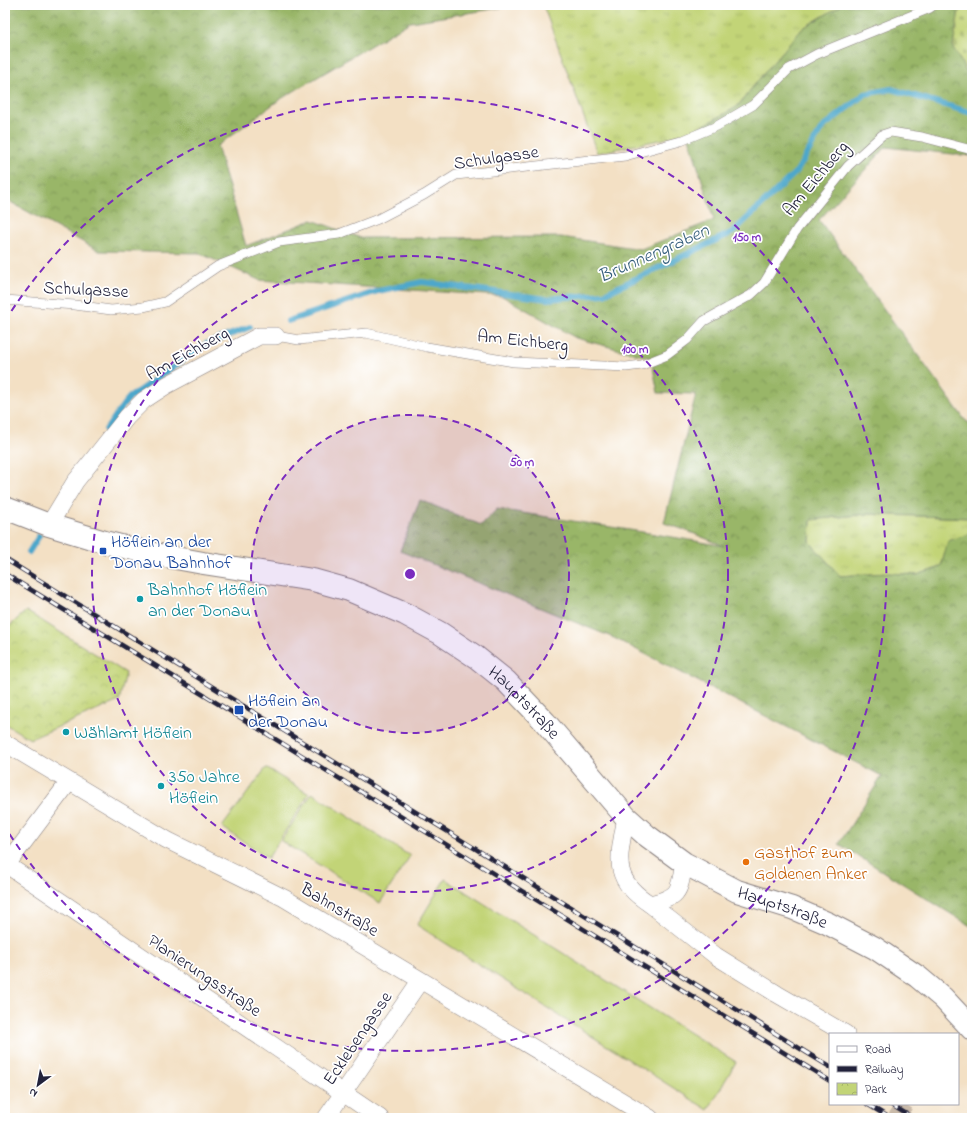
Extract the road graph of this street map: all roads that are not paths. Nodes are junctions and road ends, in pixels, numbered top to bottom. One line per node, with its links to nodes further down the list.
1 (934, 5): 3 (lane, Schulgasse)
2 (972, 150): 4 (lane, Am Eichberg)
3 (5, 300)
4 (276, 336): 6 (street, Am Eichberg)
5 (5, 508): 6 (main road, Hauptstraße)
6 (49, 525): 9 (main road, Hauptstraße)
7 (5, 743): 8 (street, Bahnstraße)
8 (69, 782): 11 (street); 13 (street, Bahnstraße)
9 (626, 817): 10 (main road, Hauptstraße); 12 (street)
10 (684, 863): 12 (street); 14 (main road, Hauptstraße)
11 (6, 866): 16 (street, Planierungsstraße)
12 (650, 904): 15 (street)
13 (420, 981): 16 (street, Ecklebengasse); 19 (street, Bahnstraße)
14 (972, 1029)
15 (844, 1033)
16 (343, 1093): 17 (street, Ecklebengasse); 18 (street, Planierungsstraße)
17 (326, 1118)
18 (380, 1118)
19 (650, 1118)

